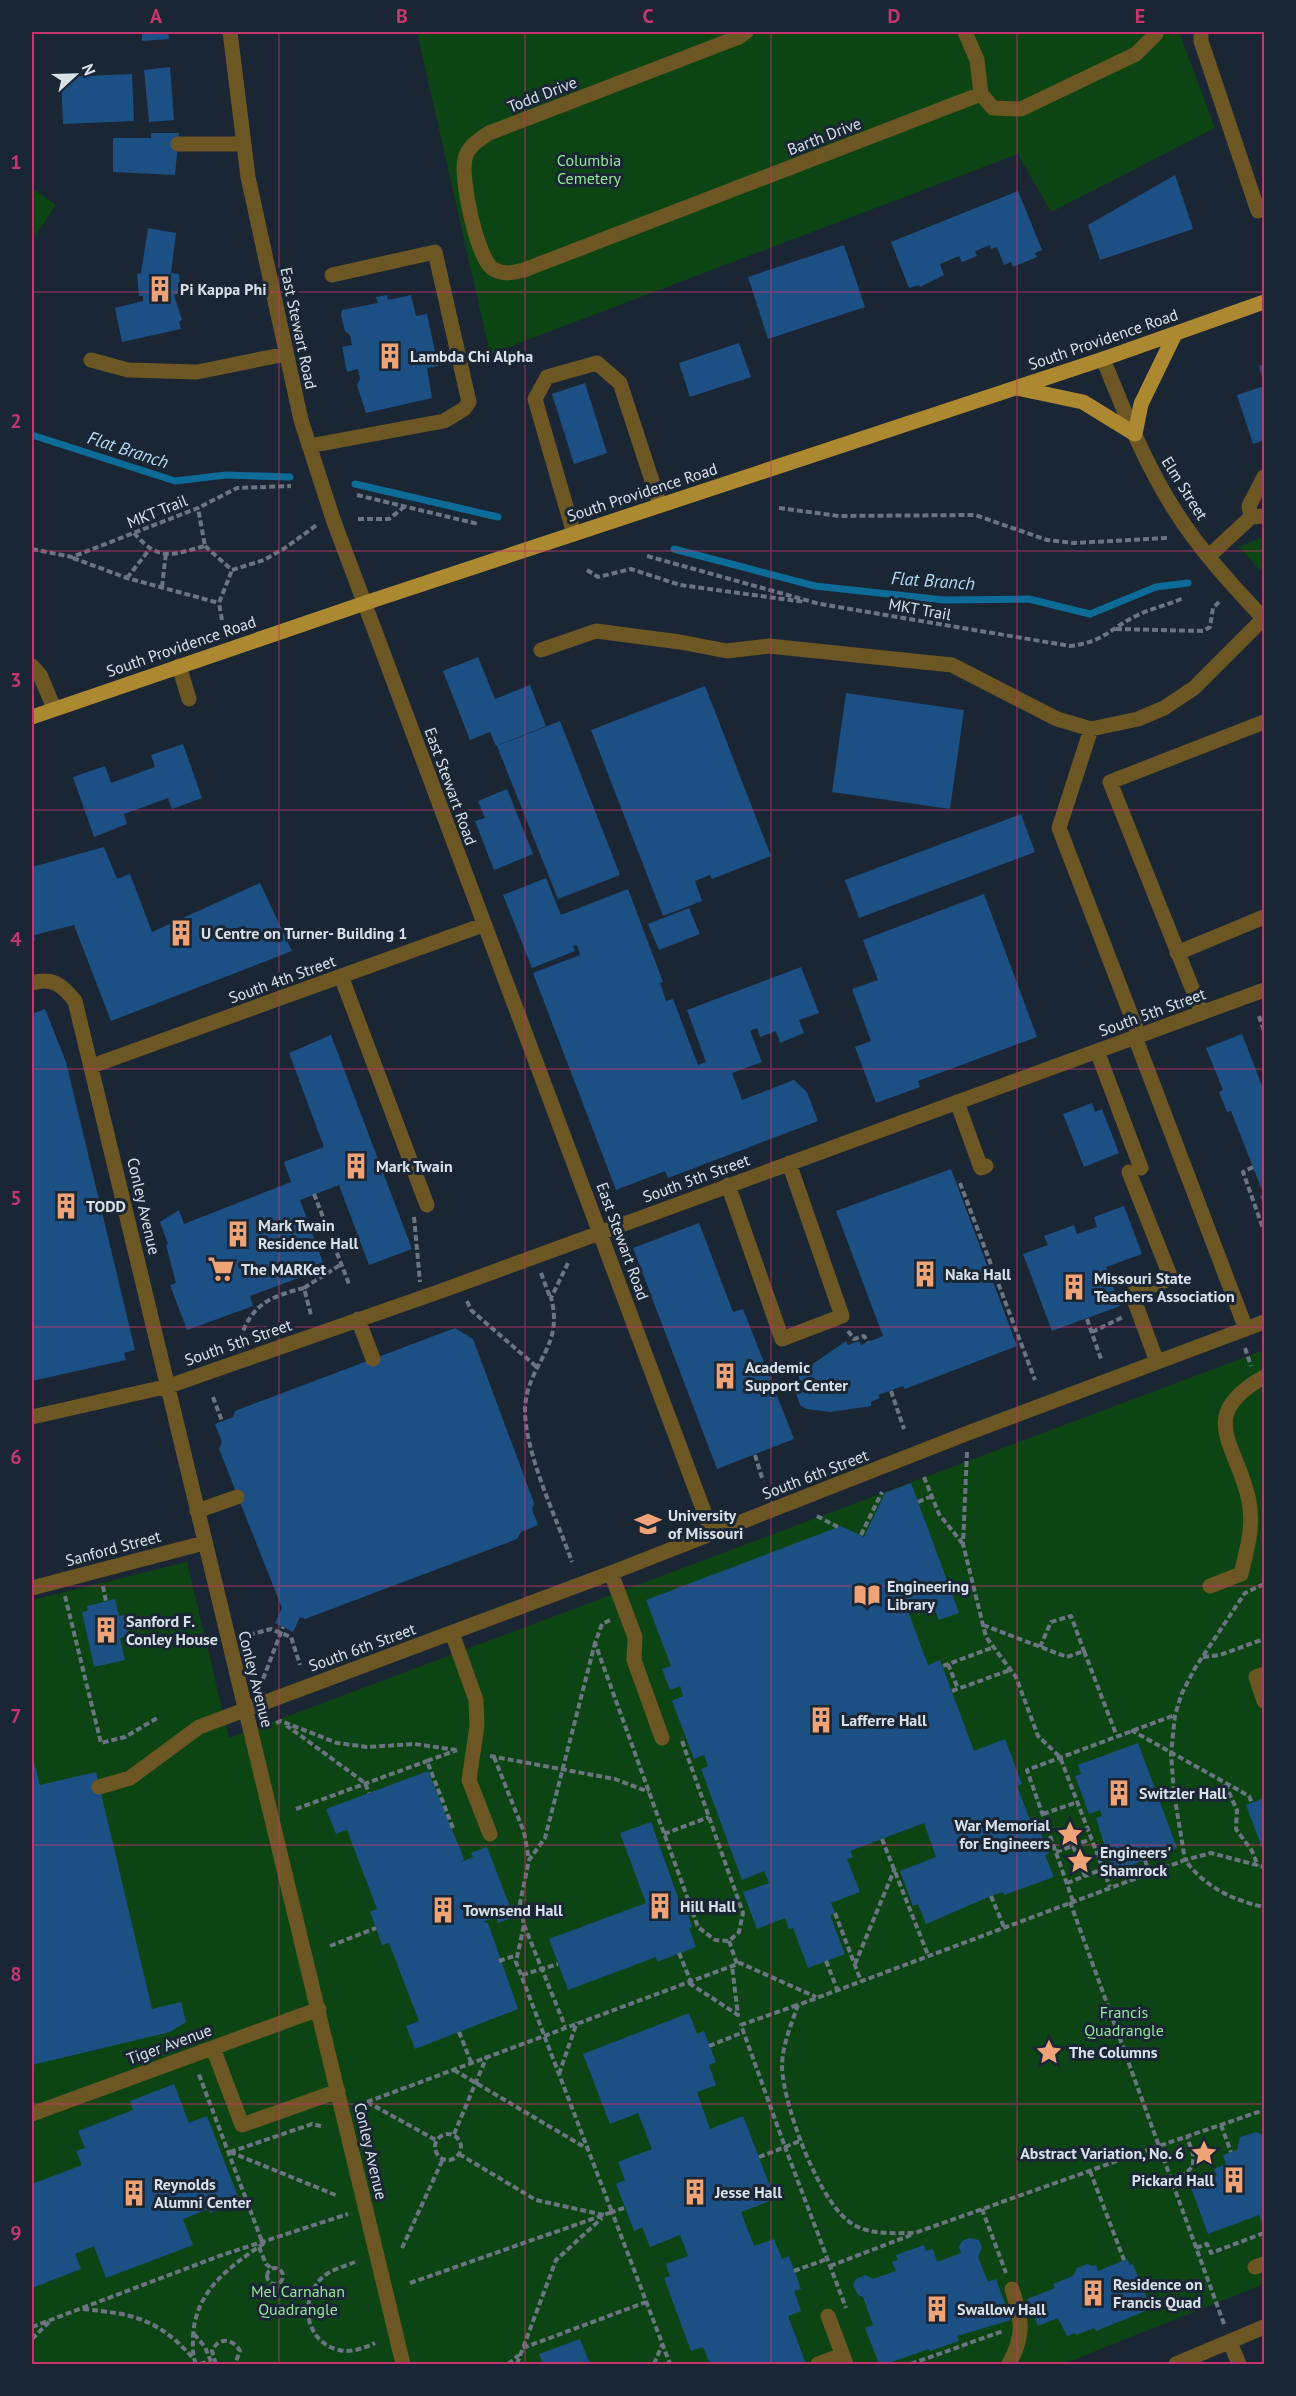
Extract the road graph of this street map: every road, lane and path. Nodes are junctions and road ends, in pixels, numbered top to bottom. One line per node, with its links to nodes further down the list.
1 (230, 32): 8 (street, East Stewart Road)
2 (746, 32): 10 (street, Todd Drive)
3 (965, 32): 6 (street)
4 (1201, 32): 9 (street)
5 (1156, 33): 6 (street)
6 (981, 94): 10 (street, Barth Drive)
7 (178, 144): 8 (street)
8 (244, 144): 14 (street, East Stewart Road)
9 (1258, 211)
10 (491, 268)
11 (332, 275): 19 (street)
12 (1264, 302): 13 (main road, South Providence Road)
13 (1175, 334): 15 (main road, South Providence Road); 18 (main road)
14 (286, 354): 16 (street); 19 (street, East Stewart Road)
15 (1103, 359): 17 (main road, South Providence Road); 18 (street, Elm Street)
16 (91, 360)
17 (1017, 388): 18 (main road); 23 (main road, South Providence Road)
18 (1135, 434): 39 (street, Elm Street)
19 (309, 446): 28 (street, East Stewart Road)
20 (1264, 477): 27 (street)
21 (291, 486): 25 (path, MKT Trail)
22 (357, 495): 24 (path)
23 (660, 505): 32 (main road, South Providence Road); 32 (street)
24 (404, 506): 29 (path); 30 (path)
25 (198, 508): 31 (path, MKT Trail); 34 (path)
26 (780, 508): 33 (path)
27 (1258, 517): 39 (street)
28 (333, 519): 41 (path); 48 (street, East Stewart Road)
29 (358, 519)
30 (478, 524)
31 (134, 533): 36 (path); 40 (path, MKT Trail)
32 (574, 534): 48 (main road, South Providence Road)
33 (1167, 538)
34 (205, 546): 37 (path); 41 (path)
35 (32, 549): 40 (path)
36 (149, 550): 37 (path); 43 (path)
37 (166, 553): 44 (path)
38 (647, 556): 49 (path, MKT Trail)
39 (1209, 556): 50 (street, Elm Street)
40 (72, 557): 43 (path)
41 (232, 570): 47 (path)
42 (587, 570): 49 (path)
43 (128, 578): 44 (path)
44 (162, 587): 47 (path)
45 (1183, 598): 52 (path, MKT Trail)
46 (1219, 602): 52 (path)
47 (219, 603): 51 (path)
48 (365, 603): 55 (main road, South Providence Road); 62 (street, East Stewart Road)
49 (820, 604): 52 (path, MKT Trail)
50 (1264, 618): 60 (street)
51 (222, 620)
52 (1116, 629)
53 (541, 650): 60 (street)
54 (32, 666): 57 (street)
55 (179, 666): 56 (street); 57 (main road, South Providence Road)
56 (189, 699)
57 (54, 708): 58 (main road, South Providence Road)
58 (32, 717)
59 (1264, 722): 63 (street)
60 (1090, 729): 70 (street)
61 (1264, 917): 63 (street)
62 (483, 924): 64 (street, South 4th Street); 81 (street, East Stewart Road)
63 (1177, 952): 67 (street)
64 (341, 976): 72 (street, South 4th Street); 80 (street)
65 (32, 983): 72 (street, Conley Avenue)
66 (1264, 990): 67 (street, South 5th Street)
67 (1202, 1013): 70 (street, South 5th Street)
68 (1259, 1016): 69 (path)
69 (1264, 1031)
70 (1137, 1036): 71 (street, South 5th Street); 96 (street)
71 (1097, 1051): 73 (street, South 5th Street); 91 (street)
72 (92, 1066): 105 (street, Conley Avenue)
73 (957, 1102): 74 (street, South 5th Street); 75 (street)
74 (789, 1163): 78 (street, South 5th Street); 78 (street)
75 (986, 1166)
76 (1253, 1167): 82 (path)
77 (960, 1182): 104 (path)
78 (728, 1185): 81 (street, South 5th Street)
79 (314, 1194): 84 (path)
80 (427, 1205): 88 (path)
81 (601, 1231): 88 (street, South 5th Street); 122 (street, East Stewart Road)
82 (1264, 1231)
83 (568, 1262): 89 (path)
84 (340, 1265): 86 (path); 87 (path)
85 (540, 1273): 89 (path)
86 (349, 1284)
87 (304, 1288): 92 (path); 98 (path)
88 (421, 1297): 93 (street, South 5th Street)
89 (551, 1298): 102 (path)
90 (467, 1300): 102 (path)
91 (1135, 1303): 97 (path); 101 (street)
92 (311, 1315)
93 (358, 1319): 99 (street); 105 (street, South 5th Street)
94 (1087, 1319): 97 (path)
95 (1264, 1322): 96 (street, South 6th Street)
96 (1246, 1329): 101 (street, South 6th Street)
97 (1092, 1332): 100 (path)
98 (240, 1339)
99 (373, 1359)
100 (1101, 1359)
101 (1157, 1362): 111 (street, South 6th Street)
102 (538, 1368): 126 (path)
103 (1264, 1377): 130 (street)
104 (1035, 1380)
105 (169, 1386): 108 (street, South 5th Street); 119 (street, Conley Avenue)
106 (891, 1391): 110 (path)
107 (213, 1396): 109 (path)
108 (32, 1417)
109 (222, 1421)
110 (904, 1429)
111 (968, 1433): 122 (street, South 6th Street); 125 (path)
112 (755, 1455): 114 (path)
113 (924, 1477): 117 (path)
114 (763, 1481)
115 (882, 1492): 123 (path)
116 (237, 1497): 119 (street)
117 (932, 1497): 118 (path); 125 (path)
118 (918, 1502)
119 (196, 1511): 124 (street, Conley Avenue)
120 (817, 1516): 121 (path)
121 (838, 1527)
122 (712, 1533): 127 (street, South 6th Street)
123 (861, 1535)
124 (204, 1543): 131 (street, Sanford Street); 155 (street, Conley Avenue)
125 (963, 1544): 135 (path)
126 (572, 1562)
127 (611, 1574): 134 (street); 138 (street, South 6th Street)
128 (103, 1583): 133 (path)
129 (1264, 1584): 145 (path)
130 (1210, 1586)
131 (32, 1588)
132 (64, 1592): 157 (path)
133 (106, 1602)
134 (626, 1614): 141 (path); 162 (street)
135 (984, 1625): 142 (path); 143 (path)
136 (283, 1627): 137 (path)
137 (280, 1633): 139 (path); 147 (path); 151 (path)
138 (452, 1633): 155 (street, South 6th Street); 178 (street)
139 (249, 1635)
140 (1264, 1639): 145 (path)
141 (595, 1643): 179 (path); 184 (path)
142 (994, 1647): 146 (path); 149 (path)
143 (1040, 1647): 144 (path); 144 (path)
144 (1084, 1651): 161 (path)
145 (1203, 1657): 156 (path)
146 (948, 1664): 148 (path); 152 (path)
147 (300, 1665)
148 (943, 1666)
149 (1010, 1670): 152 (path); 166 (path)
150 (1264, 1674): 154 (street)
151 (263, 1680)
152 (958, 1689): 153 (path)
153 (952, 1691)
154 (1264, 1701)
155 (245, 1709): 170 (street, South 6th Street); 219 (street, Conley Avenue)
156 (1175, 1715): 160 (path); 164 (path)
157 (159, 1717)
158 (276, 1723): 168 (path)
159 (678, 1730): 176 (path)
160 (1130, 1730): 161 (path); 164 (path)
161 (1116, 1734): 166 (path)
162 (662, 1738)
163 (458, 1750): 167 (path)
164 (1171, 1754): 169 (path); 186 (path)
165 (494, 1757): 184 (path)
166 (1060, 1757): 172 (path); 175 (path)
167 (427, 1761): 168 (path); 177 (path)
168 (365, 1783): 171 (path); 174 (path)
169 (1225, 1784): 173 (path); 188 (path)
170 (99, 1787)
171 (369, 1793)
172 (1077, 1802): 175 (path); 181 (path)
173 (1252, 1803)
174 (296, 1809)
175 (1043, 1814): 183 (path)
176 (709, 1817): 179 (path); 202 (path)
177 (453, 1828)
178 (490, 1834)
179 (664, 1834): 202 (path)
180 (882, 1839): 187 (path)
181 (1091, 1839): 182 (path); 190 (path)
182 (1073, 1846): 183 (path); 192 (path)
183 (1056, 1852): 193 (path)
184 (529, 1860): 199 (path)
185 (1145, 1860): 191 (path)
186 (1185, 1860): 188 (path); 191 (path); 197 (path)
187 (895, 1866): 206 (path); 210 (path)
188 (1259, 1867): 189 (path)
189 (1264, 1867)
190 (1103, 1869): 192 (path); 194 (path)
191 (1149, 1873): 194 (path)
192 (1084, 1876): 193 (path)
193 (1067, 1883): 196 (path)
194 (1110, 1887): 196 (path)
195 (991, 1896): 200 (path)
196 (1072, 1901): 200 (path); 244 (path)
197 (1264, 1907)
198 (834, 1913): 210 (path)
199 (524, 1925): 205 (path); 212 (path)
200 (1004, 1927): 206 (path)
201 (376, 1928): 203 (path)
202 (729, 1941): 211 (path)
203 (330, 1946)
204 (679, 1953): 215 (path)
205 (517, 1955): 207 (path); 213 (path)
206 (928, 1955): 214 (path)
207 (500, 1961)
208 (826, 1961): 216 (path)
209 (558, 1964): 212 (path)
210 (855, 1964): 214 (path)
211 (735, 1965): 215 (path); 217 (path); 220 (path)
212 (543, 1971): 213 (path); 223 (path)
213 (522, 1975): 226 (path)
214 (861, 1981): 216 (path)
215 (690, 1982): 220 (path); 221 (path)
216 (837, 1989): 217 (path)
217 (817, 1997): 218 (path)
218 (798, 2005): 222 (path); 243 (path)
219 (319, 2009): 228 (street, Tiger Avenue); 235 (street, Conley Avenue)
220 (738, 2015): 222 (path)
221 (577, 2022): 223 (path); 233 (path)
222 (741, 2025): 225 (path)
223 (565, 2026): 226 (path)
224 (459, 2032): 230 (path)
225 (744, 2032): 227 (path); 245 (path)
226 (544, 2033): 229 (path); 233 (path)
227 (709, 2046)
228 (213, 2048): 235 (street); 237 (street, Tiger Avenue)
229 (487, 2056): 230 (path); 234 (path)
230 (471, 2062): 231 (path)
231 (453, 2069): 234 (path); 242 (path)
232 (198, 2072): 247 (path)
233 (559, 2075): 246 (path)
234 (476, 2084): 240 (path); 246 (path)
235 (339, 2091): 255 (street, Conley Avenue)
236 (1264, 2110): 238 (path)
237 (32, 2114)
238 (1221, 2125): 241 (path); 248 (path)
239 (321, 2126): 247 (path)
240 (454, 2134): 242 (path); 249 (path)
241 (1187, 2137): 244 (path); 253 (path)
242 (436, 2140): 251 (path)
243 (802, 2140): 245 (path); 260 (path)
244 (1159, 2146): 252 (path); 253 (path)
245 (785, 2147): 250 (path); 265 (path)
246 (586, 2148): 258 (path)
247 (229, 2152): 254 (path); 262 (path)
248 (1231, 2152)
249 (459, 2154): 251 (path); 259 (path)
250 (759, 2157)
251 (443, 2159): 263 (path)
252 (1090, 2171): 257 (path); 266 (path)
253 (1171, 2179): 264 (path)
254 (338, 2196)
255 (366, 2208): 262 (path); 292 (street, Conley Avenue)
256 (624, 2208): 258 (path)
257 (982, 2209): 260 (path); 272 (path)
258 (612, 2212): 259 (path); 273 (path)
259 (604, 2215): 271 (path); 286 (path)
260 (915, 2233): 268 (path)
261 (1264, 2233): 264 (path)
262 (261, 2245): 269 (path); 274 (path); 281 (path)
263 (402, 2248)
264 (1196, 2248): 283 (path)
265 (827, 2259): 268 (path); 270 (path)
266 (1124, 2260)
267 (355, 2262): 284 (path)
268 (830, 2266): 275 (path)
269 (272, 2268): 269 (path)
270 (794, 2271)
271 (411, 2283)
272 (1012, 2289): 278 (street)
273 (646, 2302): 285 (path); 286 (path)
274 (79, 2309): 277 (path); 287 (path)
275 (846, 2310)
276 (828, 2316): 288 (street)
277 (52, 2319): 279 (path); 282 (path)
278 (1022, 2325): 298 (path); 299 (street)
279 (32, 2326)
280 (1264, 2327): 283 (street)
281 (194, 2334): 287 (path); 289 (path)
282 (32, 2339)
283 (1230, 2342): 300 (street); 301 (street)
284 (375, 2343)
285 (662, 2345): 295 (path); 296 (path)
286 (522, 2351): 293 (path); 294 (path)
287 (193, 2357): 290 (path)
288 (844, 2360): 297 (street)
289 (213, 2362): 290 (path); 291 (path)
290 (198, 2364)
291 (235, 2364)
292 (404, 2364)
293 (508, 2364)
294 (518, 2364)
295 (654, 2364)
296 (670, 2364)
297 (818, 2364)
298 (910, 2364)
299 (1009, 2364)
300 (1176, 2364)
301 (1239, 2364)

